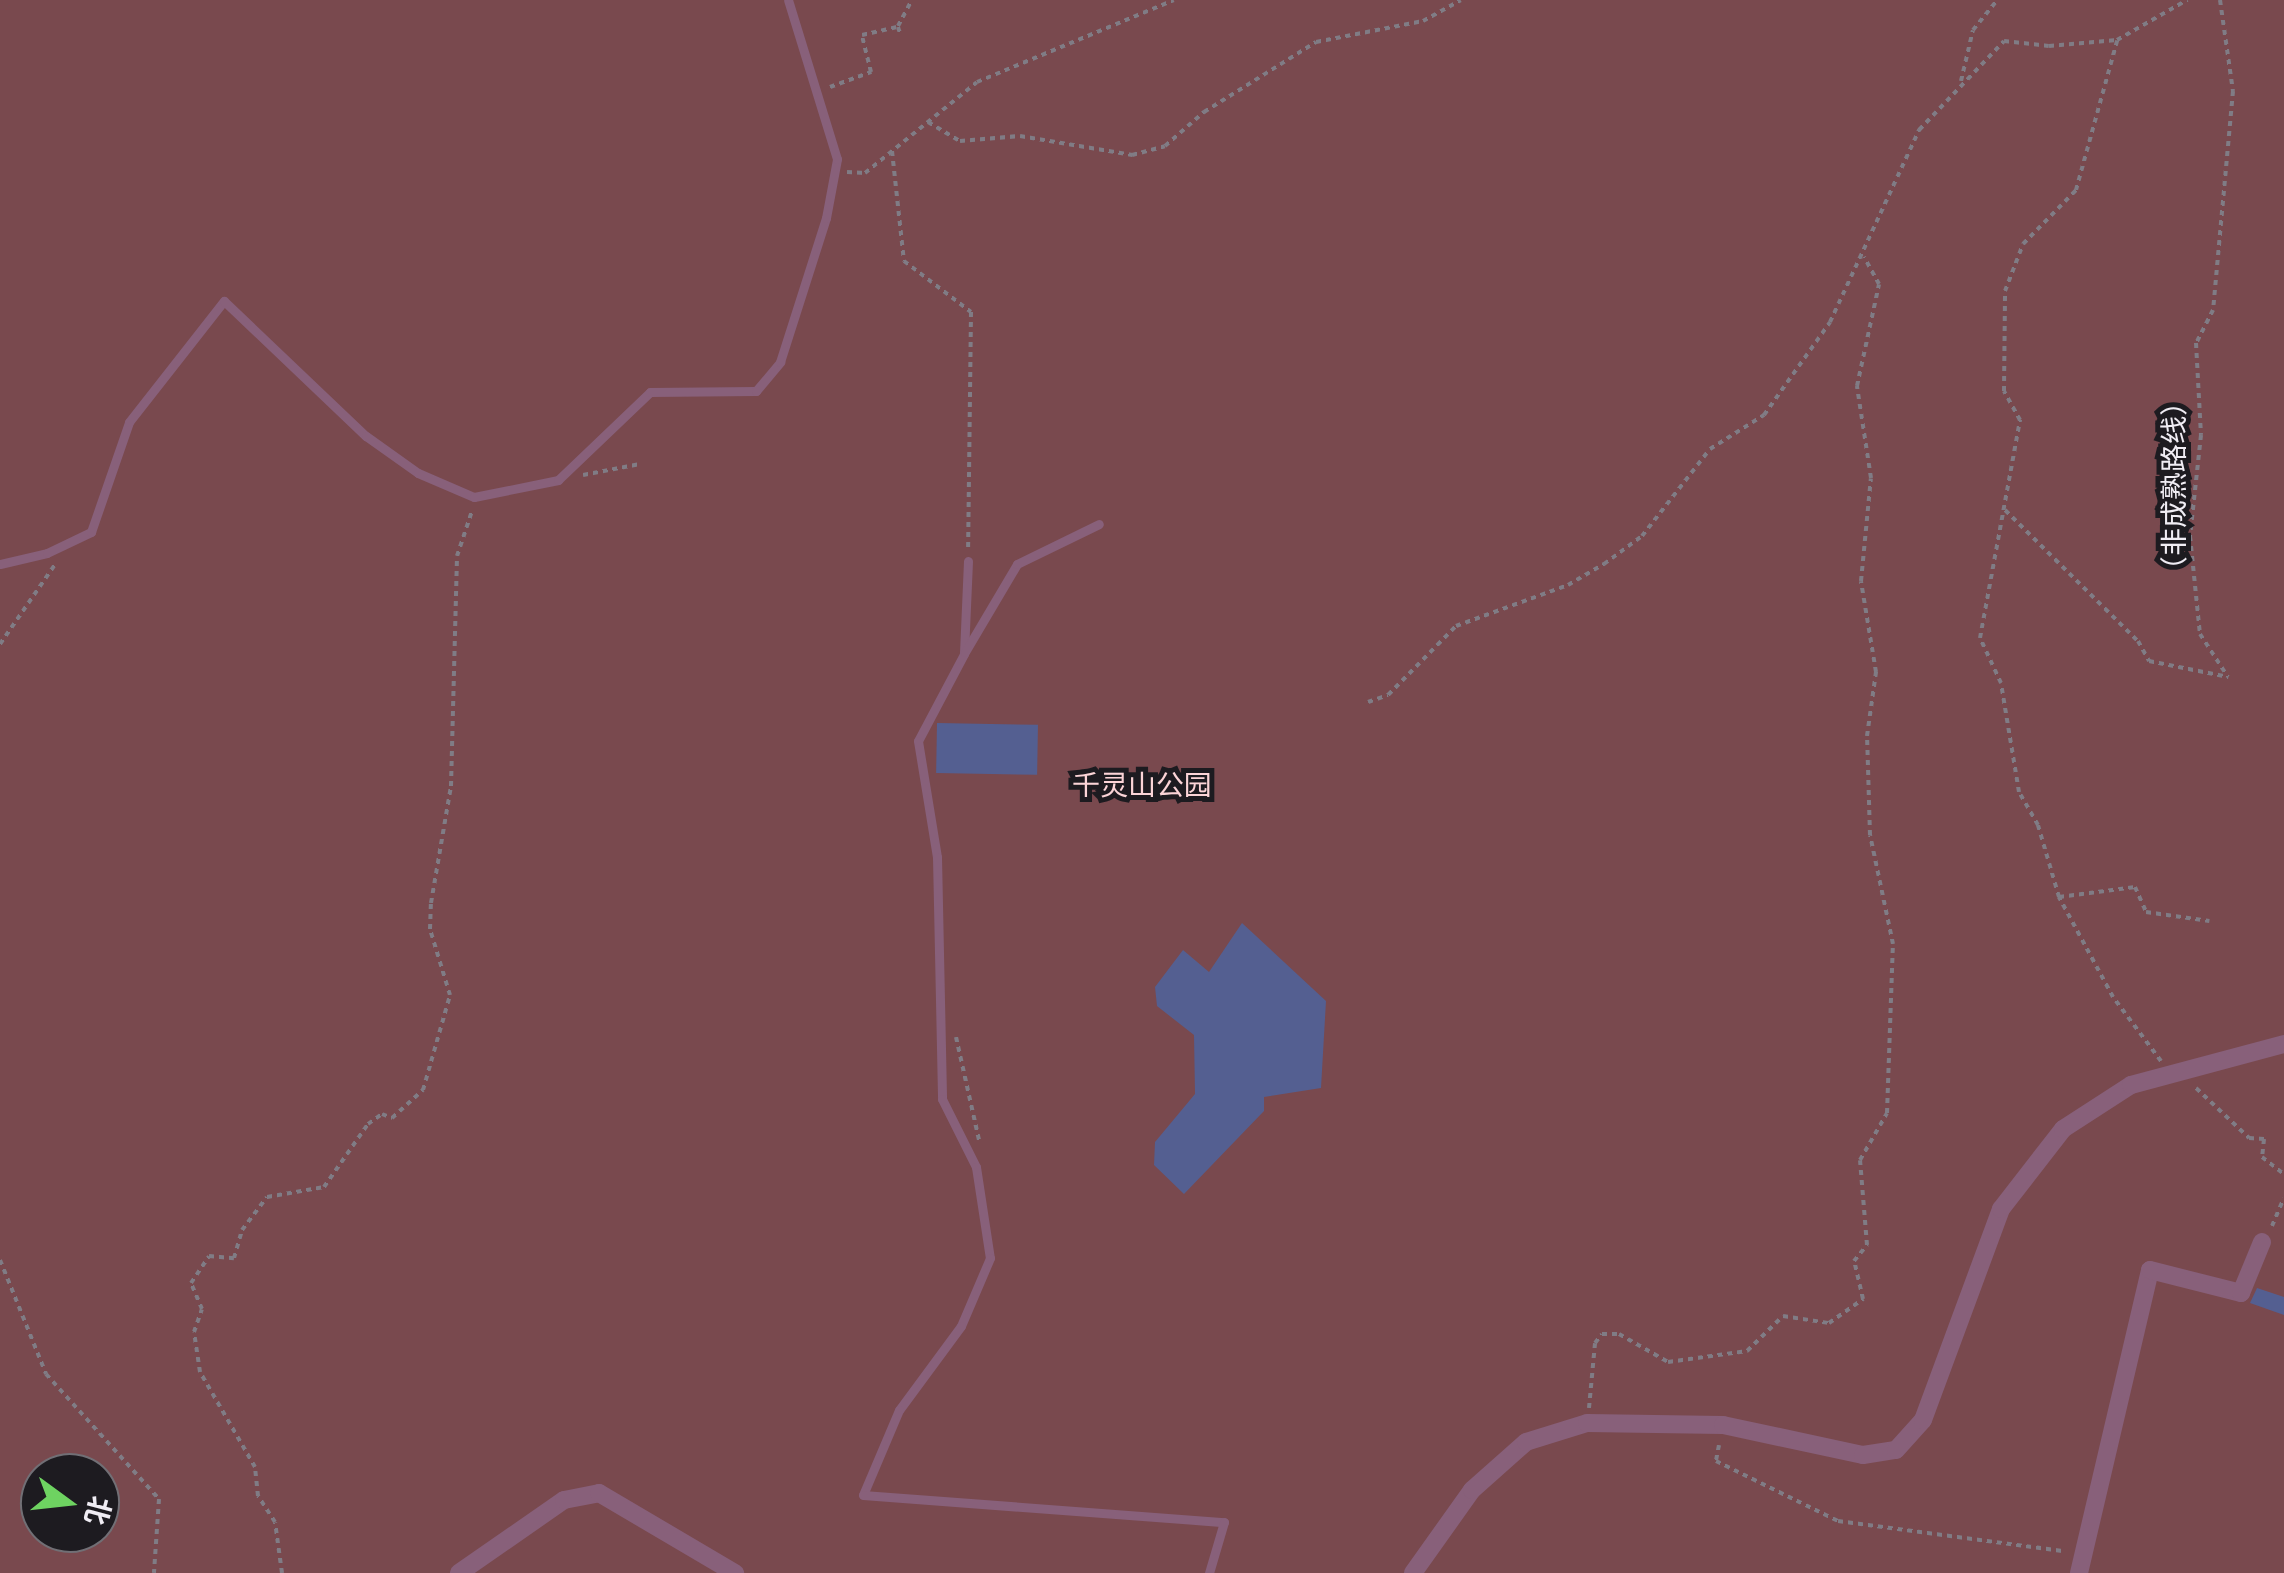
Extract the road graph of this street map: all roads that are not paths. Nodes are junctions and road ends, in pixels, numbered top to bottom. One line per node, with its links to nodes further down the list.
1 (788, 0): 4 (lane)
2 (1099, 524): 5 (lane)
3 (968, 561): 5 (lane)
4 (0, 564)
5 (964, 654): 10 (lane)
6 (2284, 1044): 11 (street)
7 (2262, 1242): 12 (street)
8 (459, 1573): 9 (street)
9 (735, 1573)
10 (1209, 1573)
11 (1412, 1573)
12 (2079, 1573)

